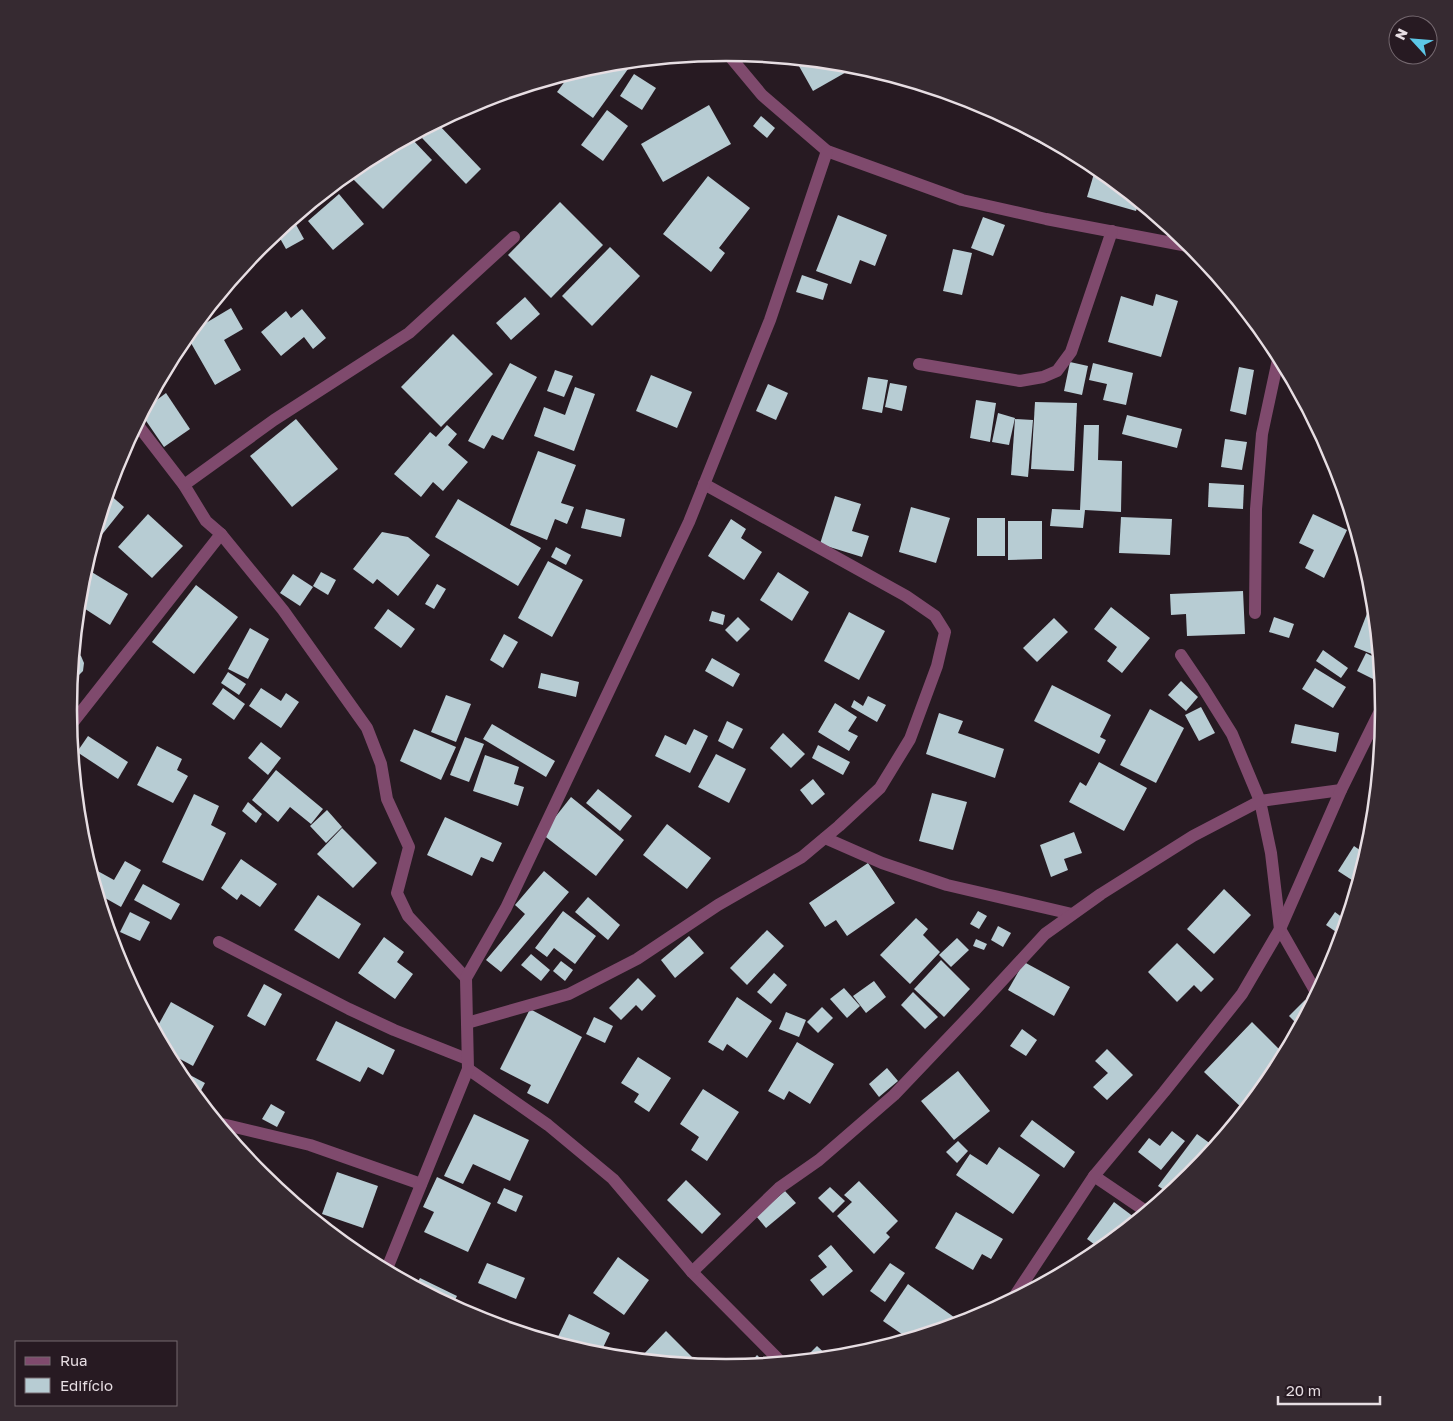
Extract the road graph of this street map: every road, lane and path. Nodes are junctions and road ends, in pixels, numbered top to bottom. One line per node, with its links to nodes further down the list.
1 (735, 61): 2 (street)
2 (827, 151): 3 (street); 9 (street)
3 (1112, 232): 5 (street); 6 (street)
4 (514, 237): 10 (street)
5 (1179, 244)
6 (919, 364)
7 (1277, 366): 12 (street)
8 (141, 429): 10 (street)
9 (704, 484): 18 (street); 22 (street)
10 (184, 485): 11 (street)
11 (221, 534): 14 (street); 22 (street)
12 (1256, 613)
13 (1181, 655): 17 (street)
14 (77, 717)
15 (1376, 720): 16 (street)
16 (1341, 790): 17 (street); 20 (street)
17 (1260, 802): 19 (street); 20 (street)
18 (824, 838): 19 (street); 24 (street)
19 (1072, 914): 31 (street)
20 (1280, 929): 23 (street); 27 (street)
21 (219, 942): 25 (street)
22 (466, 978): 24 (street)
23 (1314, 987)
24 (467, 1024): 25 (street)
25 (468, 1064): 28 (street); 31 (street)
26 (227, 1125): 28 (street)
27 (1094, 1176): 29 (street); 32 (street)
28 (422, 1184): 30 (street)
29 (1143, 1209)
30 (389, 1264)
31 (692, 1272): 33 (street)
32 (1018, 1291)
33 (776, 1357)

